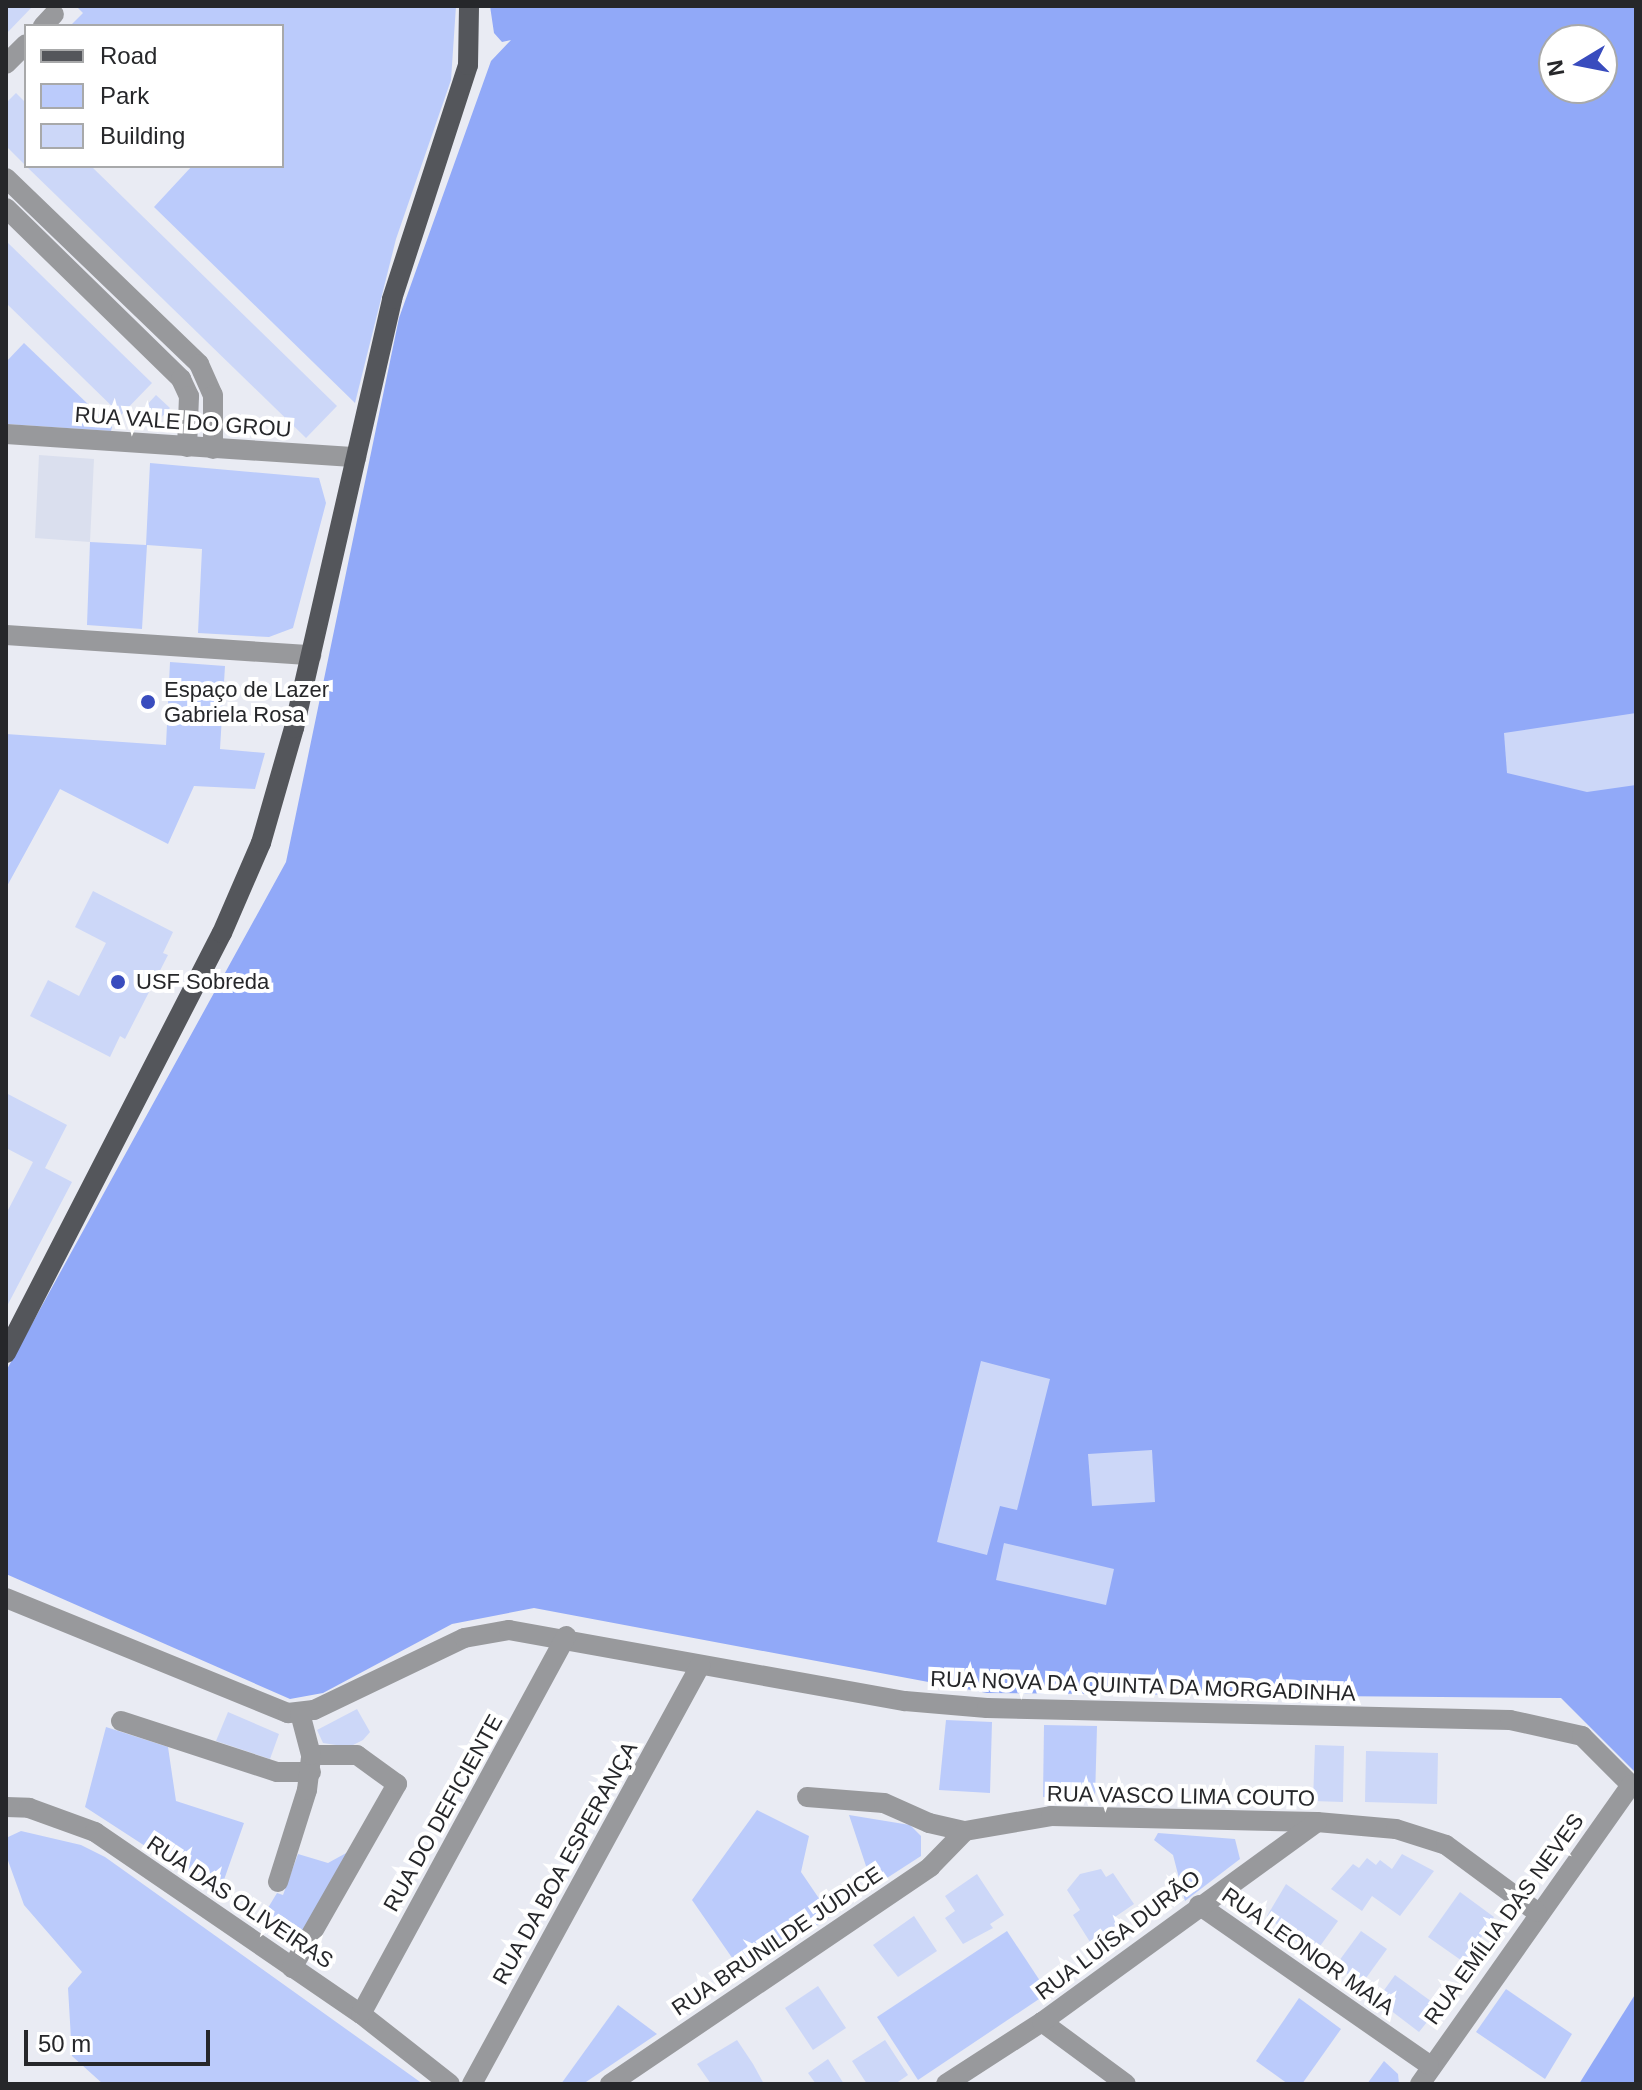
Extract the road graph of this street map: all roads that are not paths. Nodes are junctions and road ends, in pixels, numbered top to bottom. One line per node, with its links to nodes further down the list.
1 (469, 6): 9 (main road)
2 (24, 46): 3 (street)
3 (6, 64)
4 (6, 178): 8 (street)
5 (6, 208): 7 (street)
6 (6, 434): 7 (street, RUA VALE DO GROU)
7 (187, 447): 8 (street, RUA VALE DO GROU)
8 (213, 449): 9 (street, RUA VALE DO GROU)
9 (356, 457): 11 (main road)
10 (6, 635): 11 (street)
11 (311, 655): 12 (main road)
12 (6, 1353)
13 (6, 1598): 16 (street)
14 (566, 1636): 15 (street, RUA NOVA DA QUINTA DA MORGADINHA); 16 (street, RUA NOVA DA QUINTA DA MORGADINHA); 28 (street, RUA DO DEFICIENTE)
15 (700, 1665): 19 (street, RUA NOVA DA QUINTA DA MORGADINHA); 33 (street, RUA DA BOA ESPERANÇA)
16 (300, 1713): 18 (street)
17 (121, 1721): 18 (street)
18 (311, 1764): 24 (street); 27 (street)
19 (1631, 1785): 26 (street, RUA EMÍLIA DAS NEVES)
20 (807, 1797): 23 (street, RUA VASCO LIMA COUTO)
21 (6, 1807): 27 (street, RUA DAS OLIVEIRAS)
22 (1317, 1822): 23 (street, RUA VASCO LIMA COUTO); 25 (street, RUA LUÍSA DURÃO); 26 (street, RUA VASCO LIMA COUTO)
23 (965, 1831): 34 (street, RUA BRUNILDE JÚDICE)
24 (278, 1882)
25 (1199, 1905): 29 (street, RUA LUÍSA DURÃO); 31 (street, RUA LEONOR MAIA)
26 (1537, 1912): 31 (street, RUA EMÍLIA DAS NEVES)
27 (292, 1968): 28 (street, RUA DAS OLIVEIRAS)
28 (361, 2014): 30 (street, RUA DAS OLIVEIRAS)
29 (1042, 2022): 35 (street, RUA LUÍSA DURÃO); 36 (street)
30 (432, 2066): 32 (street, RUA DAS OLIVEIRAS); 33 (street, RUA DAS OLIVEIRAS)
31 (1425, 2075)
32 (450, 2084)
33 (470, 2084)
34 (610, 2084)
35 (946, 2084)
36 (1126, 2084)

